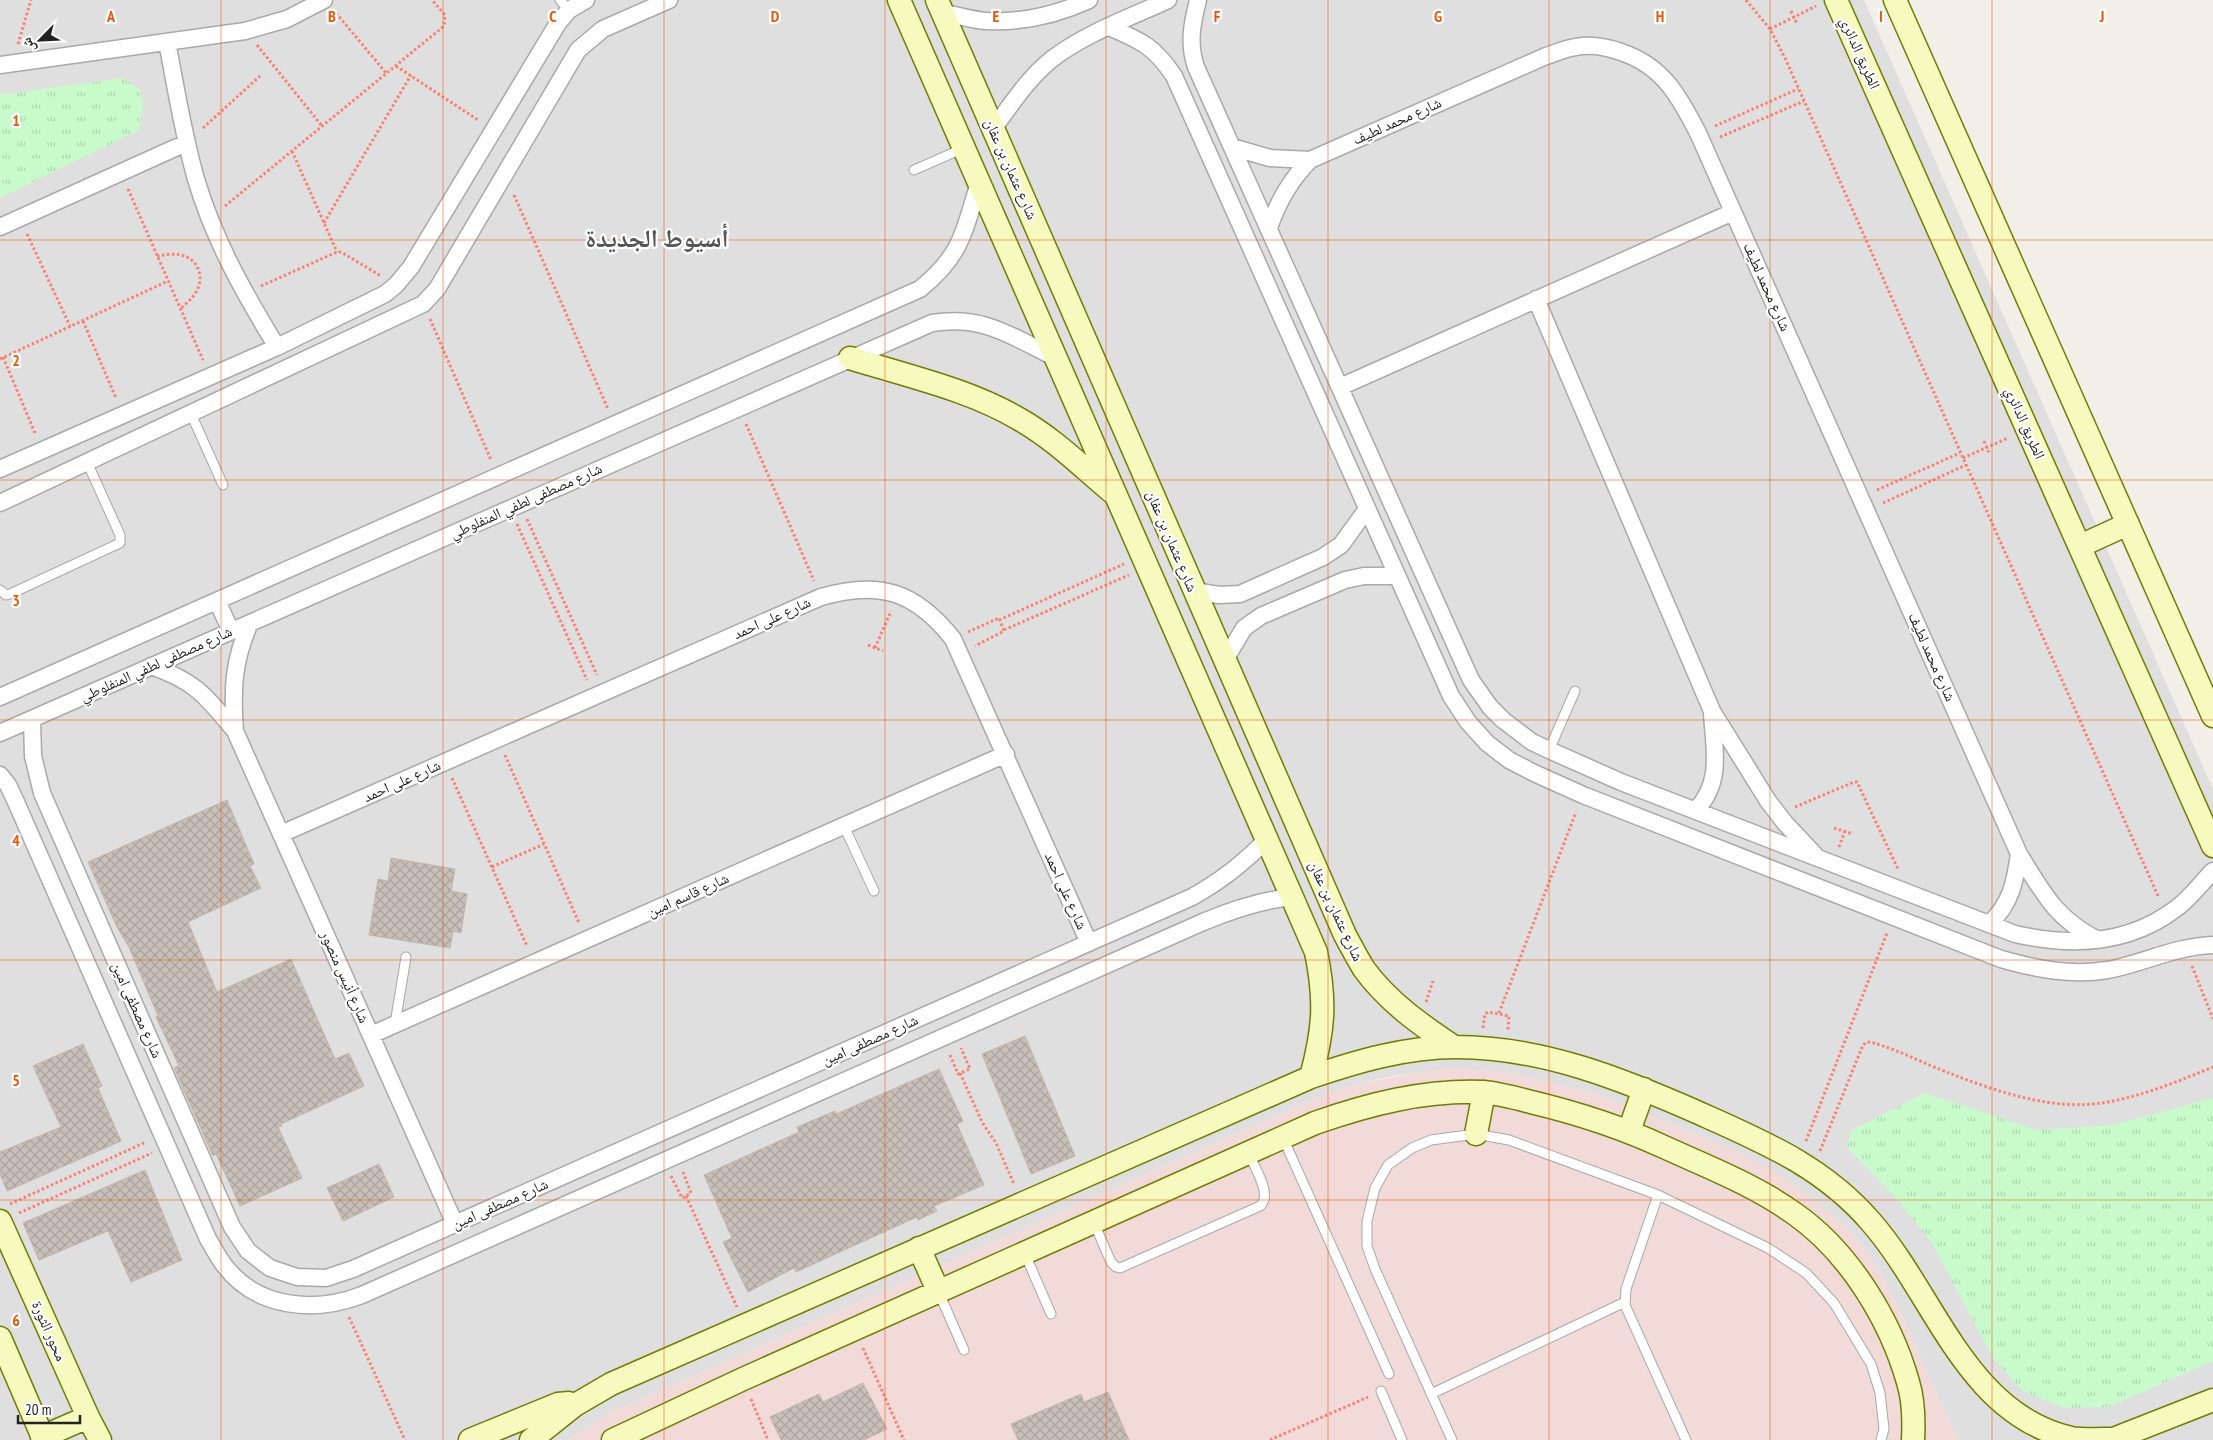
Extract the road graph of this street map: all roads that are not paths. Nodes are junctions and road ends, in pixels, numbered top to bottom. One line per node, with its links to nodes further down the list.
1 (586, 0): 10 (street)
2 (669, 0): 32 (street)
3 (899, 0): 17 (street)
4 (1089, 0): 11 (street)
5 (1168, 0): 12 (street)
6 (1198, 0): 18 (street)
7 (1895, 0): 41 (street)
8 (1828, 2): 42 (street, الطريق الدائري)
9 (328, 4): 13 (street)
10 (564, 5): 28 (street)
11 (940, 6): 15 (street, شارع عثمان بن عفان)
12 (1109, 27): 15 (street); 40 (street)
13 (167, 42): 14 (street); 16 (street)
14 (7, 63)
15 (993, 129): 24 (street, شارع عثمان بن عفان)
16 (186, 143): 23 (street); 29 (street)
17 (964, 148): 20 (lane); 21 (street)
18 (1232, 148): 19 (street, شارع محمد لطيف); 25 (street)
19 (1310, 160): 22 (street, شارع محمد لطيف); 25 (street, شارع محمد لطيف)
20 (914, 170)
21 (979, 182): 26 (street); 46 (street)
22 (1733, 212): 27 (street); 68 (street, شارع محمد لطيف)
23 (0, 226)
24 (1036, 226): 26 (street); 45 (street, شارع عثمان بن عفان)
25 (1268, 228): 33 (street)
26 (1005, 241): 31 (street)
27 (1536, 299): 33 (street); 54 (street)
28 (297, 337): 29 (street); 32 (street)
29 (277, 347): 36 (street)
30 (850, 358): 31 (street, شارع مصطفى لطفي المنفلوطي); 38 (street); 47 (street, شارع مصطفى لطفي المنفلوطي)
31 (1056, 358): 38 (street)
32 (307, 360): 34 (street)
33 (1340, 387): 53 (street)
34 (191, 414): 35 (street); 37 (lane)
35 (87, 462): 39 (street); 44 (lane)
36 (0, 468)
37 (223, 485)
38 (1117, 496): 66 (street)
39 (0, 503)
40 (1367, 510): 43 (street); 45 (street)
41 (2128, 524): 42 (street); 55 (street)
42 (2080, 546): 67 (street, الطريق الدائري)
43 (1397, 576): 49 (street); 57 (street)
44 (0, 590)
45 (1194, 591): 49 (street, شارع عثمان بن عفان)
46 (217, 601): 48 (street); 52 (street)
47 (250, 623): 48 (street, شارع مصطفى لطفي المنفلوطي); 58 (street, شارع أنيس منصور)
48 (230, 631): 50 (street, شارع مصطفى لطفي المنفلوطي)
49 (1224, 660): 80 (street, شارع عثمان بن عفان)
50 (151, 666): 56 (street, شارع مصطفى لطفي المنفلوطي); 58 (street, شارع أنيس منصور)
51 (1574, 691): 60 (lane)
52 (0, 697)
53 (1490, 707): 57 (street); 60 (street)
54 (1712, 711): 63 (street); 69 (street)
55 (2213, 716)
56 (32, 719): 59 (street, شارع مصطفى لطفي المنفلوطي); 91 (street, شارع مصطفى امين)
57 (1468, 722): 76 (street)
58 (235, 731): 65 (street, شارع أنيس منصور)
59 (0, 733)
60 (1549, 750): 63 (street)
61 (1006, 754): 64 (street, شارع قاسم امين); 65 (street, شارع على احمد); 75 (street, شارع على احمد)
62 (0, 775): 72 (street, شارع مصطفى امين)
63 (1696, 810): 69 (street)
64 (844, 826): 71 (lane); 78 (street, شارع قاسم امين)
65 (281, 834): 79 (street, شارع أنيس منصور)
66 (1267, 839): 72 (street); 75 (street, شارع مصطفى امين)
67 (2213, 846)
68 (2019, 854): 73 (street); 74 (street, شارع محمد لطيف)
69 (1818, 858): 73 (street)
70 (2213, 871): 74 (street)
71 (874, 891)
72 (1292, 897): 81 (street)
73 (1989, 924): 74 (street)
74 (2098, 940)
75 (1089, 943): 91 (street, شارع مصطفى امين)
76 (2213, 945)
77 (406, 957): 78 (lane)
78 (395, 1024): 79 (street, شارع قاسم امين)
79 (371, 1035): 91 (street, شارع أنيس منصور)
80 (1454, 1047): 81 (street); 82 (street)
81 (1311, 1077): 92 (street)
82 (1644, 1089): 84 (street); 106 (street)
83 (1484, 1092): 84 (street); 85 (street); 86 (street)
84 (1629, 1131): 114 (street)
85 (1476, 1134): 88 (lane); 101 (lane)
86 (1283, 1138): 87 (street); 99 (lane)
87 (1248, 1153): 90 (street); 90 (lane)
88 (1658, 1194): 95 (lane); 113 (lane)
89 (3, 1216): 104 (street, محور الثورة)
90 (1094, 1223): 93 (street)
91 (455, 1224)
92 (919, 1248): 94 (street); 103 (street)
93 (1025, 1254): 94 (street); 96 (lane)
94 (939, 1292): 98 (lane); 109 (street)
95 (1625, 1302): 101 (lane); 112 (lane)
96 (1051, 1314)
97 (0, 1338): 105 (street)
98 (964, 1350)
99 (1389, 1374)
100 (1381, 1391): 110 (lane)
101 (1431, 1394): 111 (lane)
102 (2213, 1400): 106 (street)
103 (575, 1405): 107 (street); 108 (street)
104 (98, 1433): 105 (street)
105 (43, 1438)
106 (2112, 1439)
107 (470, 1440)
108 (531, 1440)
109 (612, 1440)
110 (1402, 1440)
111 (1452, 1440)
112 (1686, 1440)
113 (1881, 1440)
114 (1914, 1440)

